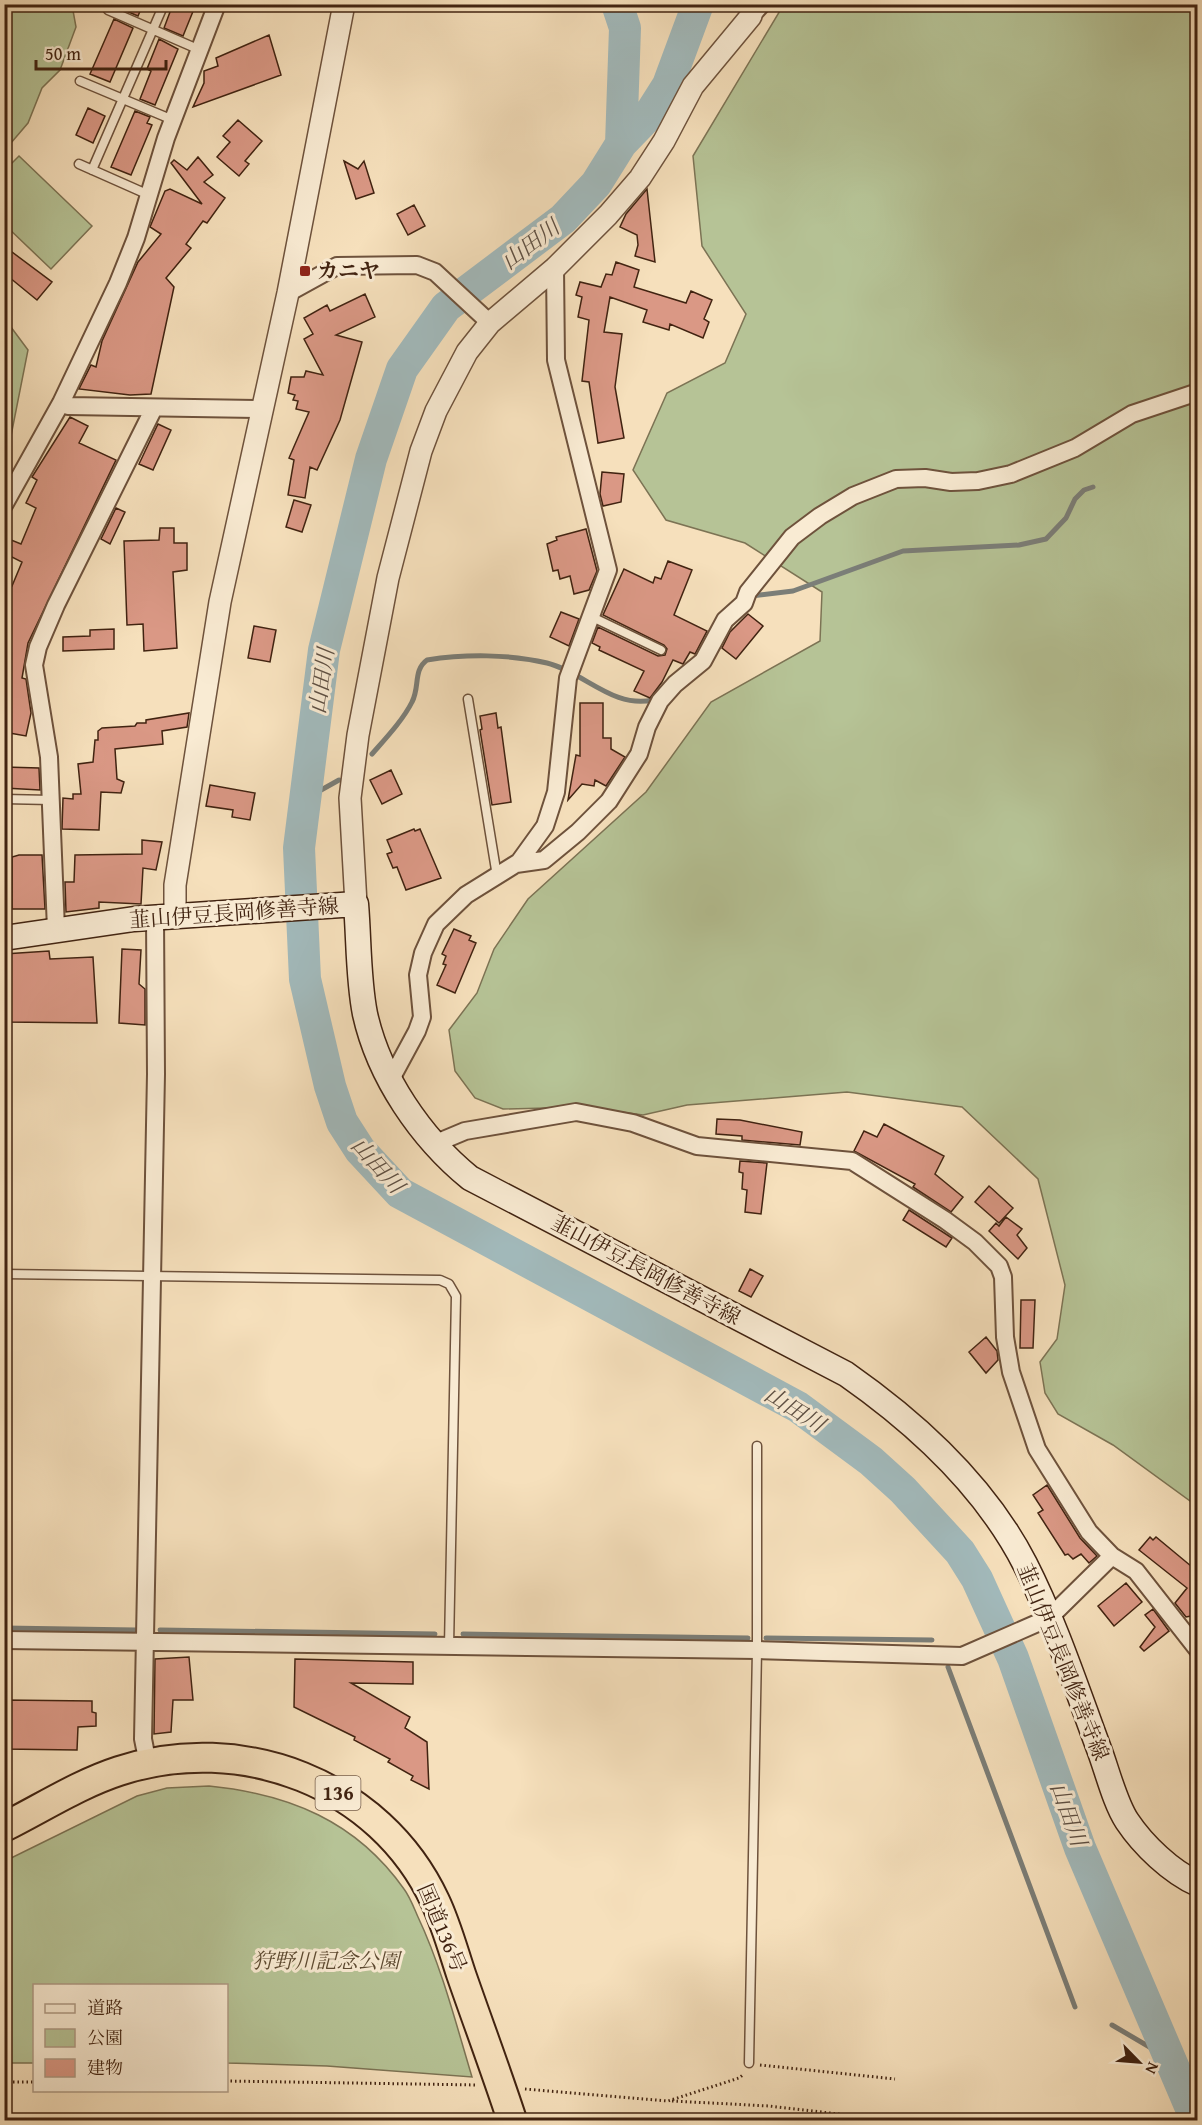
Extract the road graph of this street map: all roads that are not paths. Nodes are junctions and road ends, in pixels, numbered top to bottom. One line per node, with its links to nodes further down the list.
1 (164, 4): 6 (lane)
2 (217, 4): 7 (street)
3 (344, 4): 15 (street)
4 (108, 10): 6 (lane)
5 (757, 10): 14 (street)
6 (153, 30): 7 (lane); 9 (lane)
7 (200, 51): 10 (street)
8 (80, 81): 9 (lane)
9 (123, 100): 10 (lane); 12 (lane)
10 (173, 120): 13 (street)
11 (79, 164): 12 (lane)
12 (92, 170): 13 (lane)
13 (149, 195): 18 (street)
14 (555, 268): 16 (street); 22 (street)
15 (288, 293): 16 (street); 20 (street)
16 (490, 322): 29 (street)
17 (1197, 392): 27 (street)
18 (61, 403): 19 (street); 21 (street)
19 (154, 408): 20 (street); 26 (street)
20 (262, 409): 30 (street)
21 (4, 505)
22 (590, 616): 23 (lane); 27 (street)
23 (661, 650)
24 (468, 699): 28 (lane)
25 (4, 800): 26 (lane)
26 (51, 800): 31 (street)
27 (516, 864): 28 (street)
28 (497, 876): 33 (street)
29 (350, 905): 30 (main road, 韮山伊豆長岡修善寺線); 33 (main road, 韮山伊豆長岡修善寺線)
30 (164, 916): 31 (main road, 韮山伊豆長岡修善寺線); 36 (street)
31 (56, 928): 32 (main road, 韮山伊豆長岡修善寺線)
32 (4, 938)
33 (390, 1081): 34 (main road, 韮山伊豆長岡修善寺線)
34 (434, 1144): 38 (street); 39 (main road, 韮山伊豆長岡修善寺線)
35 (4, 1274): 36 (lane)
36 (151, 1275): 41 (street); 42 (lane)
37 (757, 1446): 43 (lane)
38 (1112, 1556): 39 (street); 44 (street)
39 (1049, 1618): 43 (street); 47 (main road, 韮山伊豆長岡修善寺線)
40 (4, 1640): 41 (street)
41 (146, 1642): 42 (street); 45 (street)
42 (449, 1646): 43 (street)
43 (757, 1650): 48 (lane)
44 (1197, 1650)
45 (148, 1764): 46 (highway, 国道136号 / 136); 49 (highway, 国道136号 / 136)
46 (4, 1827)
47 (1197, 1884)
48 (749, 2063)
49 (506, 2097)

